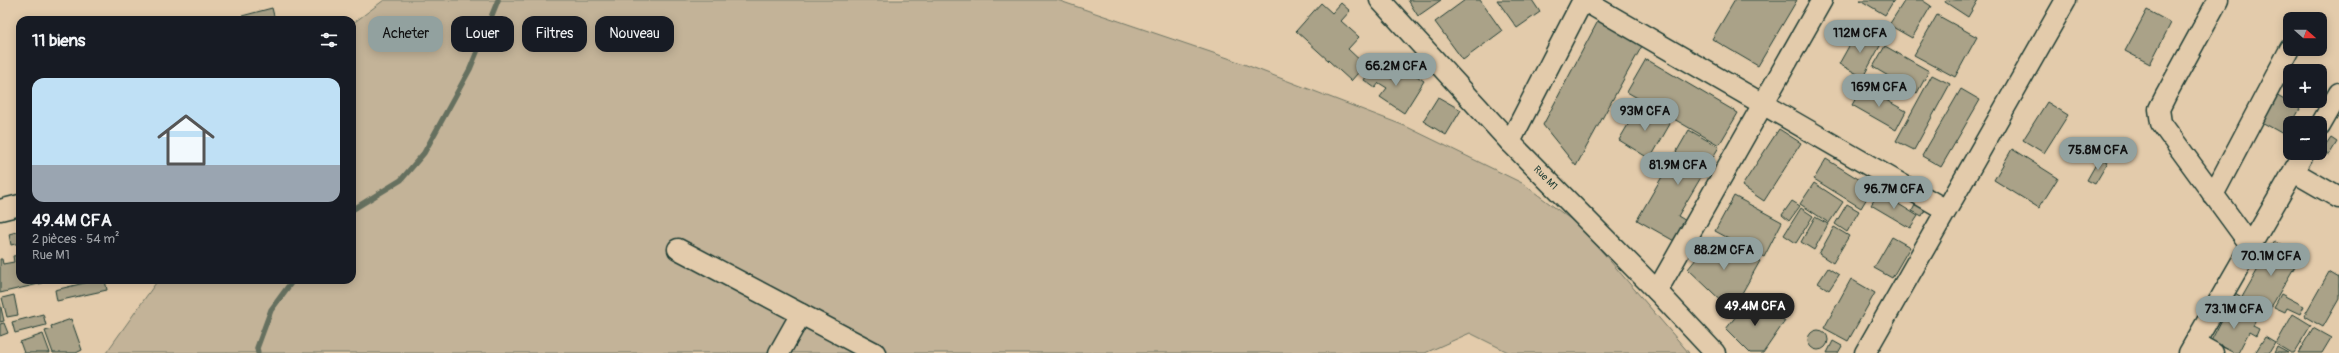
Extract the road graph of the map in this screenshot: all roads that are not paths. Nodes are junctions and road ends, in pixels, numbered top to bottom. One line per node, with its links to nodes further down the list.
1 (1380, 0): 10 (street, Rue M1)
2 (1583, 0): 8 (street); 10 (street)
3 (1822, 0): 8 (street)
4 (2066, 0): 17 (street)
5 (2218, 0): 13 (street)
6 (2286, 56): 13 (street)
7 (2339, 93): 9 (street)
8 (1763, 104): 17 (street); 20 (street)
9 (2326, 116)
10 (1510, 142): 20 (street, Rue M1)
11 (2300, 160): 12 (street)
12 (2294, 172): 14 (street); 18 (street)
13 (2213, 195): 18 (street)
14 (2339, 198)
15 (16, 207): 16 (street)
16 (0, 210)
17 (1946, 210): 26 (street)
18 (2251, 246): 22 (street)
19 (678, 248): 21 (street)
20 (1658, 291): 25 (street, Rue M1)
21 (801, 314): 23 (street); 24 (street)
22 (2192, 348): 27 (street)
23 (779, 353)
24 (875, 353)
25 (1715, 353)
26 (1865, 353)
27 (2213, 353)

